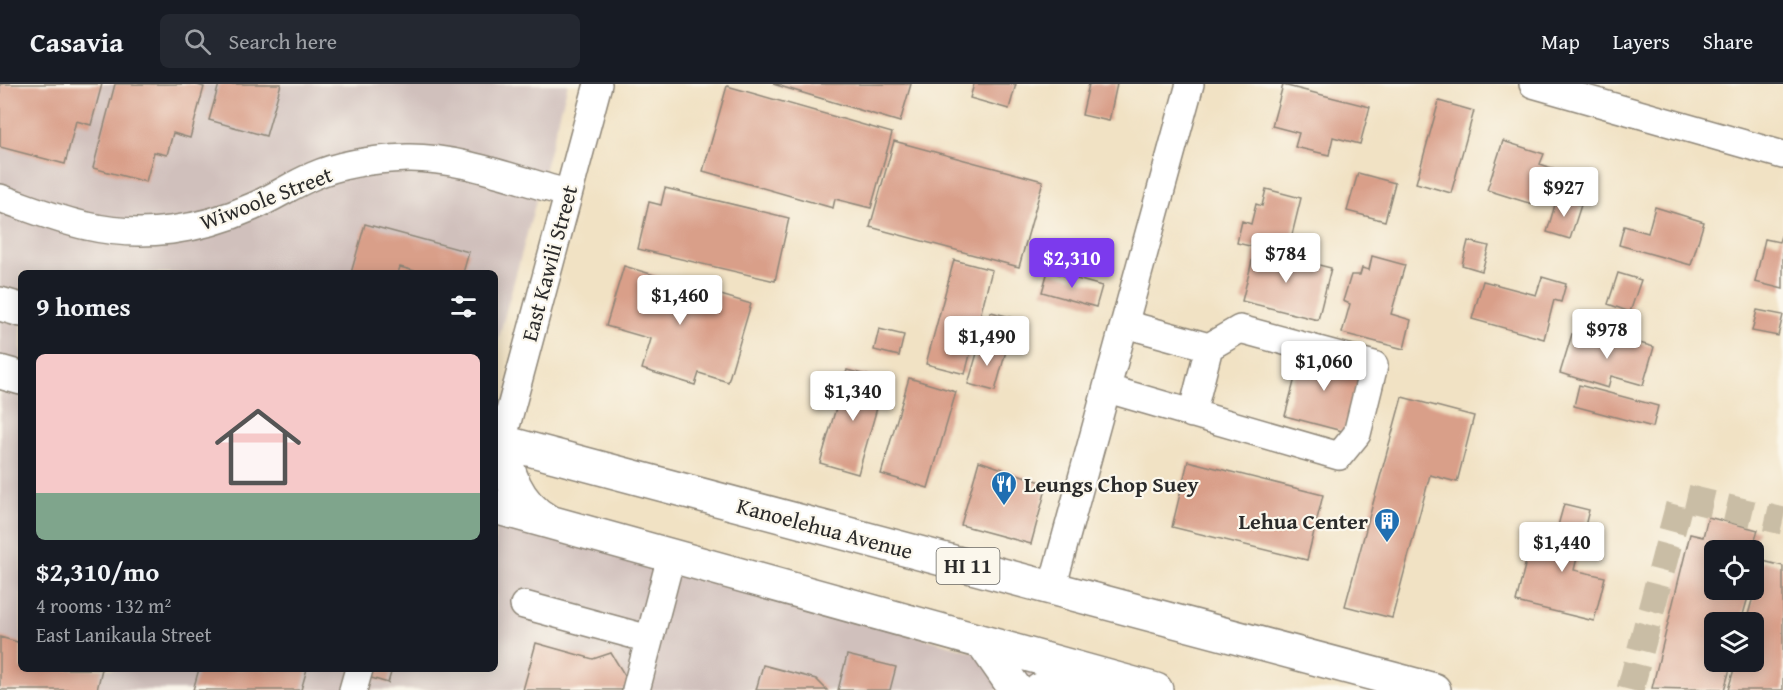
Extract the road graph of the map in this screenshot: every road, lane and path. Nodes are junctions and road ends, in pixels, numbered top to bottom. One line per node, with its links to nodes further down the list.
1 (598, 84): 5 (street, East Kawili Street)
2 (1190, 84): 9 (street)
3 (1533, 84): 4 (street)
4 (1783, 155)
5 (567, 193): 6 (street, Wiwoole Street); 17 (street, East Kawili Street)
6 (0, 198)
7 (0, 304): 8 (highway)
8 (18, 309)
9 (1125, 324): 10 (street); 14 (street)
10 (1209, 347): 16 (street); 16 (street)
11 (0, 372): 12 (highway)
12 (18, 378)
13 (18, 381): 15 (street)
14 (1108, 389): 16 (street); 23 (street)
15 (0, 391)
16 (1192, 414)
17 (498, 440)
18 (498, 444): 23 (highway, Kanoelehua Avenue / HI 11)
19 (498, 446): 21 (highway)
20 (498, 508): 21 (highway)
21 (553, 524): 22 (highway)
22 (671, 557): 25 (street); 26 (highway)
23 (1052, 588): 34 (highway, Kanoelehua Avenue / HI 11)
24 (524, 605): 25 (street)
25 (650, 639): 30 (street)
26 (984, 644): 28 (highway); 31 (highway)
27 (358, 672): 29 (street)
28 (1122, 681): 32 (highway); 33 (highway)
29 (353, 690)
30 (636, 690)
31 (1016, 690)
32 (1040, 690)
33 (1156, 690)
34 (1434, 690)

